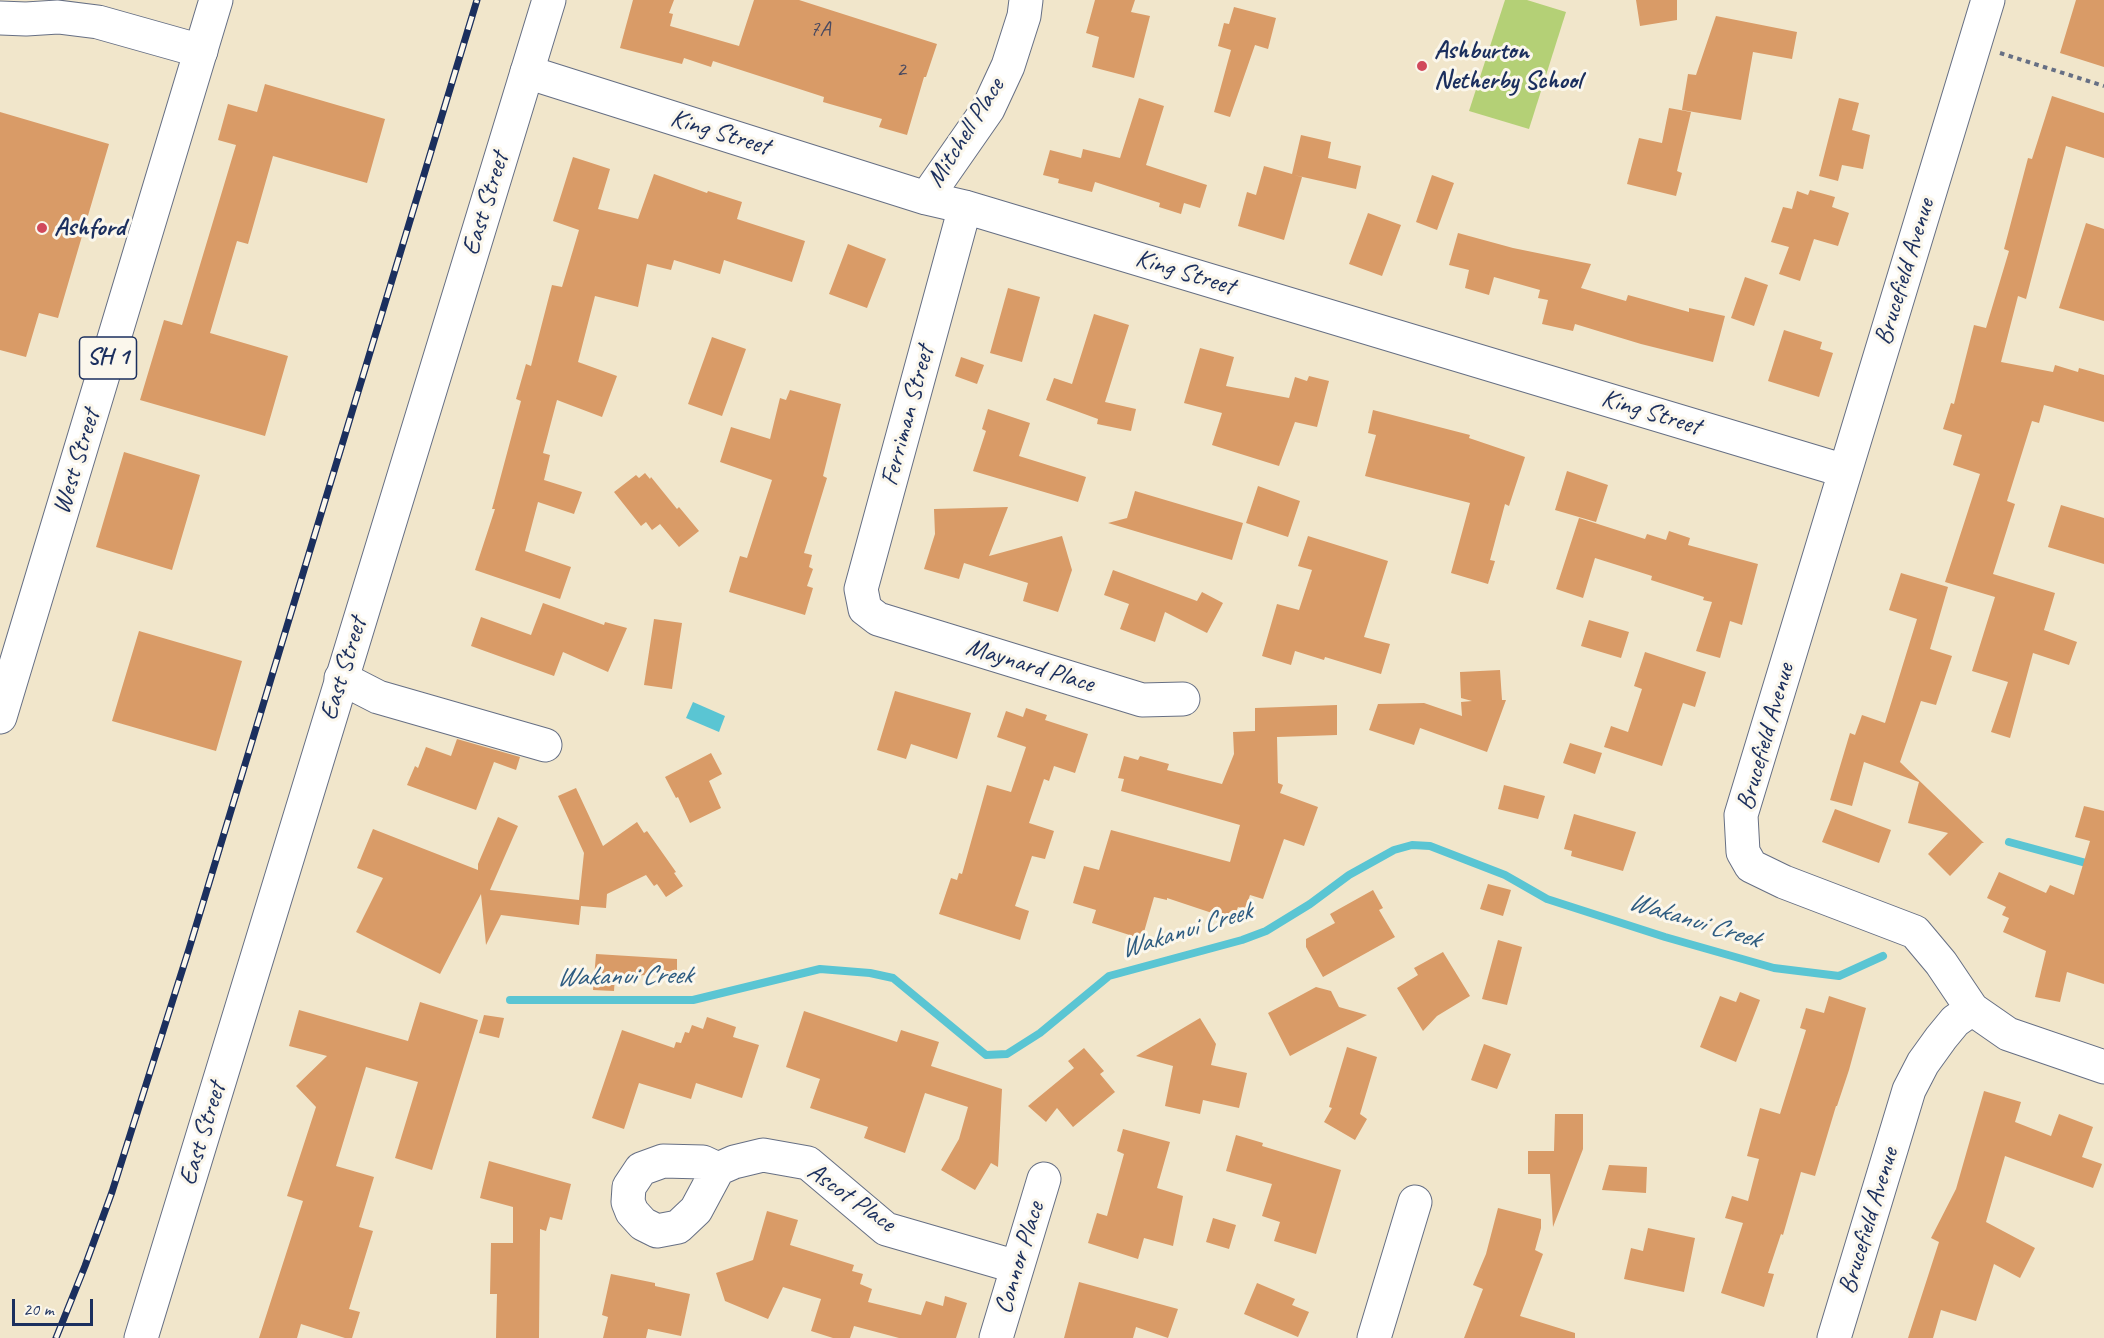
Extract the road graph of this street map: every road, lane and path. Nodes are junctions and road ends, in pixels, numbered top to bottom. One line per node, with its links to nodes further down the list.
1 (216, 0): 7 (main road, West Street / SH 1)
2 (549, 0): 8 (main road, East Street)
3 (1026, 0): 10 (main road, Mitchell Place)
4 (1988, 0): 6 (main road, Brucefield Avenue)
5 (0, 18): 7 (main road)
6 (1974, 45): 9 (path); 12 (main road, Brucefield Avenue)
7 (201, 51): 16 (main road, West Street / SH 1)
8 (527, 72): 10 (main road, King Street); 14 (main road, East Street)
9 (2104, 86)
10 (926, 198): 11 (main road, King Street)
11 (965, 207): 12 (main road, King Street); 13 (main road, Ferriman Street)
12 (1845, 471): 18 (main road, Brucefield Avenue)
13 (878, 619): 15 (main road, Maynard Place)
14 (341, 678): 17 (main road); 24 (main road, East Street)
15 (1183, 699)
16 (0, 717)
17 (545, 745)
18 (1972, 1009): 19 (main road); 27 (main road, Brucefield Avenue)
19 (2104, 1067)
20 (718, 1169): 23 (main road, Ascot Place)
21 (1044, 1179): 23 (main road, Connor Place)
22 (1415, 1202): 26 (main road)
23 (1017, 1267): 25 (main road, Connor Place)
24 (141, 1338)
25 (996, 1338)
26 (1374, 1338)
27 (1834, 1338)

